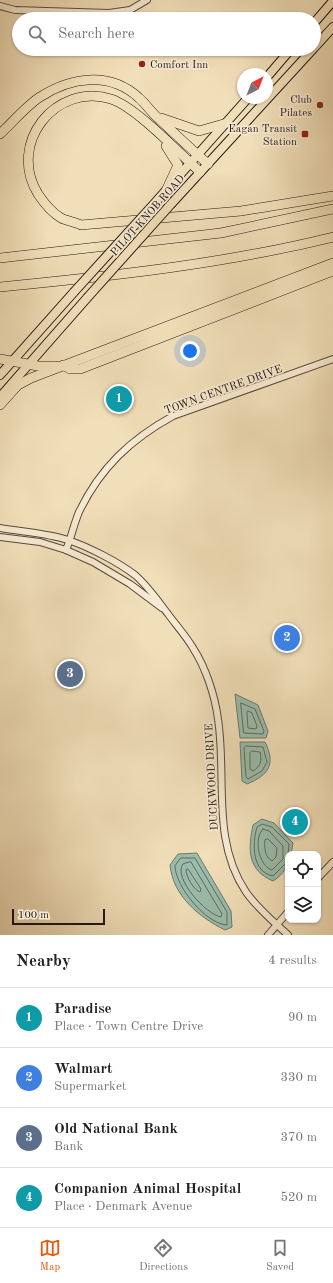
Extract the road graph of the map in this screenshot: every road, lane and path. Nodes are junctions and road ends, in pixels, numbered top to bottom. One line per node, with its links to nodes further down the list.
1 (146, 0): 5 (street)
2 (333, 1): 6 (main road)
3 (0, 6): 4 (street)
4 (62, 12)
5 (119, 12)
6 (321, 15)
7 (333, 27): 8 (main road, PILOT KNOB ROAD)
8 (321, 41)
9 (285, 56): 11 (main road)
10 (308, 56): 19 (main road, PILOT KNOB ROAD)
11 (273, 70)
12 (243, 104): 14 (main road, PILOT KNOB ROAD)
13 (157, 117): 14 (highway); 15 (highway); 17 (highway)
14 (227, 123): 17 (main road, PILOT KNOB ROAD)
15 (0, 134)
16 (159, 134): 18 (highway); 21 (highway); 22 (highway)
17 (198, 155): 18 (main road, PILOT KNOB ROAD); 19 (highway)
18 (191, 164): 20 (highway); 21 (main road, PILOT KNOB ROAD)
19 (208, 164): 20 (main road, PILOT KNOB ROAD)
20 (200, 172): 32 (main road, PILOT KNOB ROAD, bridge)
21 (166, 191): 31 (main road, PILOT KNOB ROAD, bridge)
22 (333, 196)
23 (333, 209): 25 (highway)
24 (333, 237): 28 (highway)
25 (0, 258)
26 (333, 263): 33 (highway)
27 (333, 270): 33 (highway)
28 (0, 287)
29 (0, 358): 31 (highway)
30 (333, 359): 39 (street, TOWN CENTRE DRIVE)
31 (12, 361): 32 (highway); 34 (main road, PILOT KNOB ROAD)
32 (28, 363): 33 (highway); 35 (main road, PILOT KNOB ROAD)
33 (62, 366): 36 (highway)
34 (0, 375)
35 (0, 397)
36 (0, 405)
37 (0, 528): 39 (street, DUCKWOOD DRIVE)
38 (0, 537): 40 (street, DUCKWOOD DRIVE)
39 (70, 541): 40 (street, TOWN CENTRE DRIVE); 41 (street, DUCKWOOD DRIVE)
40 (66, 550): 41 (street, DUCKWOOD DRIVE)
41 (165, 610): 45 (street, DUCKWOOD DRIVE)
42 (333, 862): 43 (street)
43 (321, 875)
44 (285, 916): 45 (street)
45 (277, 925): 46 (street); 47 (street, DUCKWOOD DRIVE)
46 (268, 935)
47 (288, 935)

